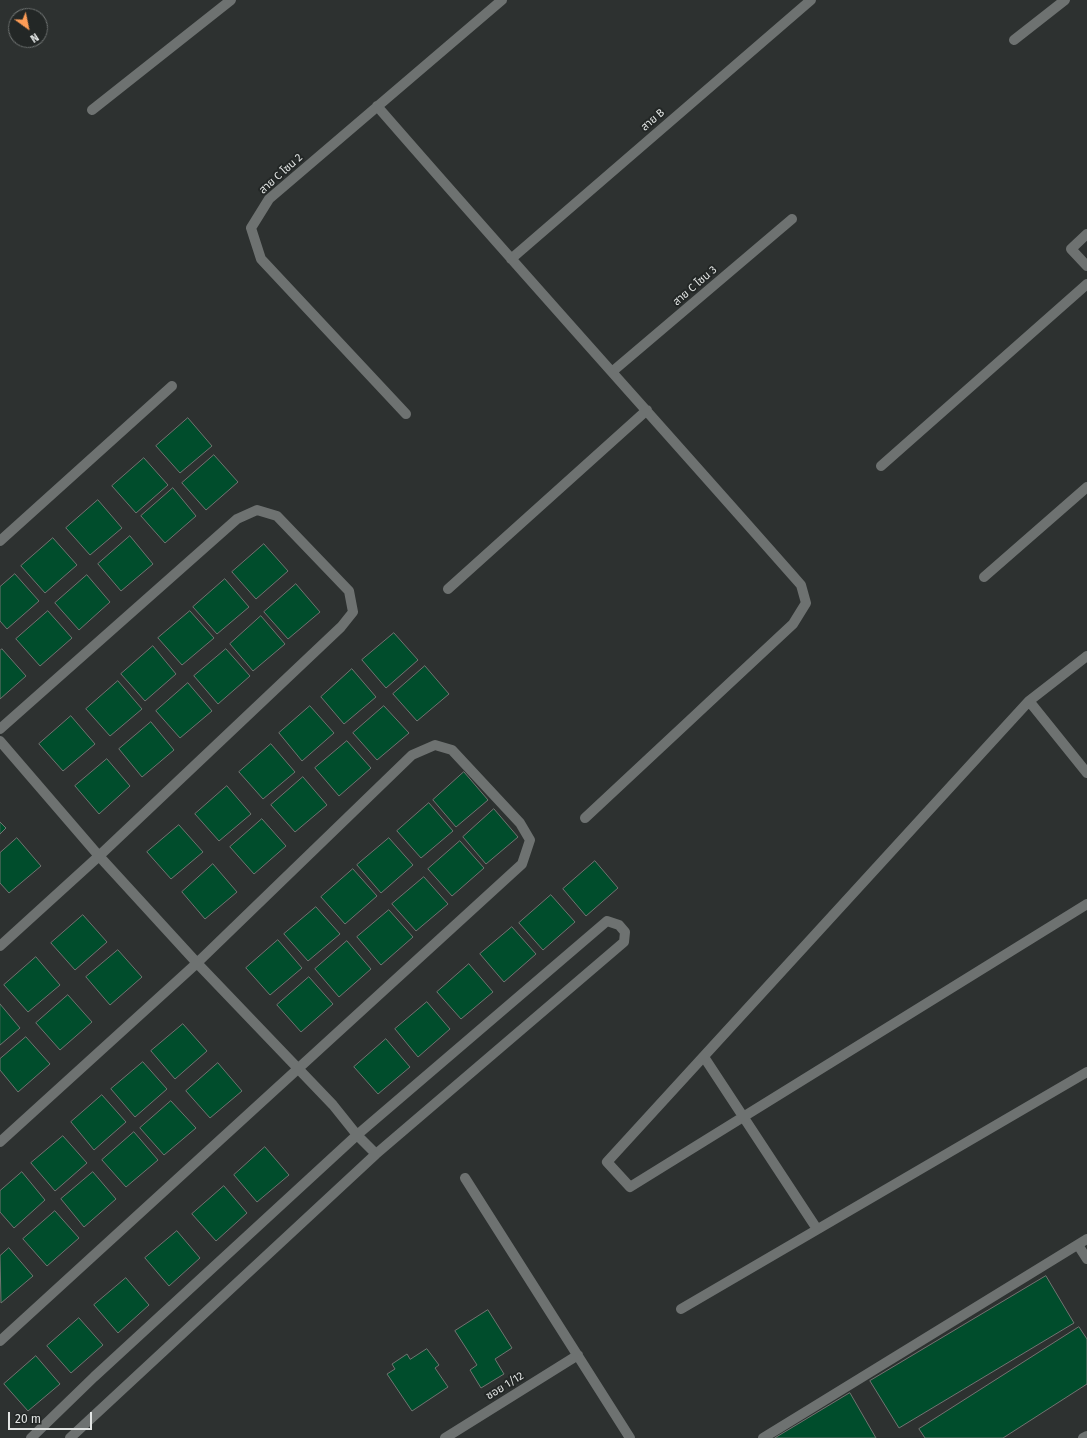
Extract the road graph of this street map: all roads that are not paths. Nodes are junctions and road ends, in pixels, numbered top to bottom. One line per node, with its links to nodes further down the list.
1 (231, 0): 7 (street)
2 (502, 0): 6 (street, สาย C โซน 2)
3 (810, 0): 10 (street, สาย B)
4 (1065, 0): 5 (street)
5 (1014, 40)
6 (377, 106): 10 (street); 16 (street, สาย C โซน 2)
7 (92, 110)
8 (792, 219): 13 (street, สาย C โซน 3)
9 (1087, 234): 11 (street)
10 (511, 259): 13 (street)
11 (1087, 266)
12 (1087, 284): 17 (street)
13 (613, 372): 15 (street)
14 (172, 386): 19 (street)
15 (647, 410): 21 (street); 27 (street)
16 (406, 414)
17 (881, 466)
18 (1087, 487): 20 (street)
19 (0, 541)
20 (984, 577)
21 (448, 589)
22 (1087, 656): 23 (street)
23 (1029, 701): 26 (street); 32 (street)
24 (0, 729): 28 (street)
25 (0, 740): 28 (street)
26 (1087, 773)
27 (585, 818)
28 (99, 856): 30 (street); 31 (street)
29 (1087, 904): 35 (street)
30 (0, 946)
31 (197, 963): 33 (street); 33 (street); 37 (street)
32 (704, 1057): 35 (street); 35 (street)
33 (299, 1069): 36 (street); 45 (street)
34 (1087, 1072): 40 (street)
35 (743, 1117): 40 (street)
36 (357, 1135): 38 (street); 38 (street); 48 (street)
37 (0, 1142)
38 (376, 1154): 49 (street)
39 (465, 1178): 46 (street)
40 (817, 1230): 44 (street)
41 (1087, 1239): 42 (street)
42 (1078, 1245): 43 (street); 52 (street)
43 (1087, 1259)
44 (681, 1309)
45 (0, 1341)
46 (578, 1355): 50 (street, ซอย 1/12); 51 (street)
47 (1087, 1436): 53 (street)
48 (31, 1438)
49 (70, 1438)
50 (445, 1438)
51 (630, 1438)
52 (763, 1438)
53 (1083, 1438)

